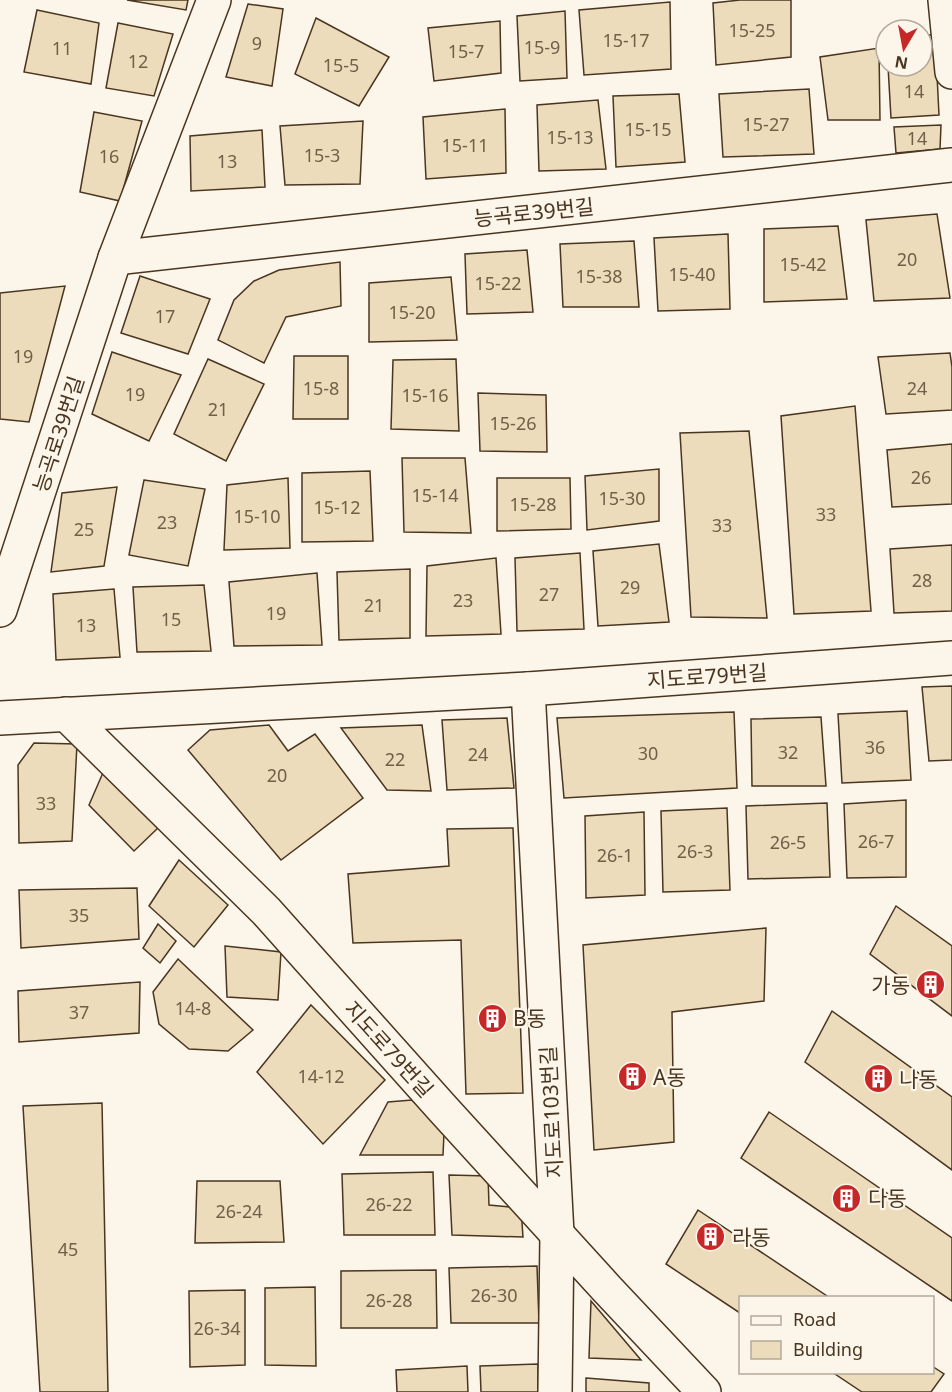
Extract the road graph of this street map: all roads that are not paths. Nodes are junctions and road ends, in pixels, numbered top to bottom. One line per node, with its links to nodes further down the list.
1 (214, 0): 5 (street, 능곡로39번길)
2 (945, 0): 3 (street)
3 (952, 72)
4 (952, 165): 5 (street, 능곡로39번길)
5 (115, 258): 6 (street, 능곡로39번길)
6 (0, 610)
7 (952, 658): 8 (street, 지도로79번길)
8 (528, 689): 9 (street, 지도로79번길); 11 (street, 지도로103번길)
9 (66, 714): 10 (street, 지도로79번길); 11 (street, 지도로79번길)
10 (0, 718)
11 (557, 1234): 12 (street, 지도로103번길); 13 (street, 지도로79번길)
12 (555, 1392)
13 (704, 1392)

